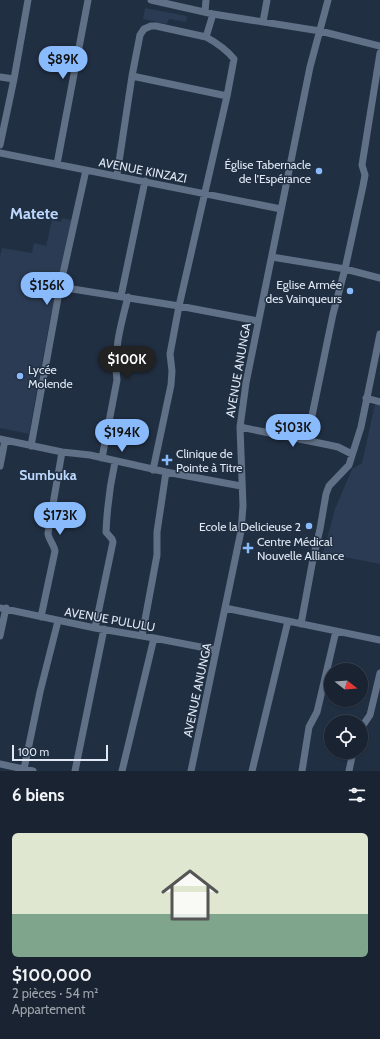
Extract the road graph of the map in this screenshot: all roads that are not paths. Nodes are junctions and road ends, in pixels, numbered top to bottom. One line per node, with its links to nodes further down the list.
1 (28, 0): 16 (street)
2 (88, 0): 20 (street)
3 (151, 0): 7 (street)
4 (206, 0): 7 (street)
5 (267, 0): 9 (street)
6 (328, 0): 10 (street, AVENUE ANUNGA)
7 (206, 12): 8 (street)
8 (213, 14): 9 (street); 11 (street)
9 (263, 22): 10 (street)
10 (320, 31): 12 (street); 25 (street, AVENUE ANUNGA)
11 (206, 37): 14 (street); 17 (street)
12 (380, 46)
13 (380, 53): 27 (street)
14 (132, 76): 17 (street); 22 (street)
15 (0, 77): 16 (street)
16 (14, 79): 18 (street)
17 (227, 96): 24 (street)
18 (0, 145)
19 (0, 153): 20 (street, AVENUE KINZAZI)
20 (57, 164): 21 (street, AVENUE KINZAZI)
21 (86, 170): 22 (street, AVENUE KINZAZI); 29 (street)
22 (117, 175): 23 (street, AVENUE KINZAZI)
23 (144, 181): 24 (street, AVENUE KINZAZI); 30 (street)
24 (205, 194): 25 (street, AVENUE KINZAZI); 31 (street)
25 (281, 209): 26 (street, AVENUE ANUNGA)
26 (272, 257): 27 (street); 32 (street, AVENUE ANUNGA)
27 (345, 269): 28 (street); 38 (street)
28 (380, 278)
29 (60, 287): 30 (street); 39 (street)
30 (124, 297): 31 (street); 42 (street)
31 (179, 306): 32 (street); 45 (street)
32 (258, 321): 36 (street, AVENUE ANUNGA)
33 (380, 334): 34 (street)
34 (366, 398): 35 (street); 41 (street)
35 (380, 402)
36 (240, 427): 38 (street); 47 (street, AVENUE ANUNGA)
37 (2, 440): 39 (street); 44 (street)
38 (307, 440): 41 (street)
39 (31, 446): 40 (street)
40 (62, 452): 42 (street); 50 (street)
41 (352, 454): 53 (street)
42 (102, 458): 43 (street)
43 (115, 462): 45 (street); 54 (street)
44 (0, 466)
45 (153, 470): 46 (street)
46 (166, 472): 47 (street); 58 (street)
47 (241, 486): 49 (street, AVENUE ANUNGA)
48 (3, 608): 50 (street, AVENUE PULULU); 57 (street)
49 (224, 608): 52 (street); 61 (street, AVENUE ANUNGA)
50 (41, 617): 51 (street, AVENUE PULULU)
51 (58, 621): 54 (street, AVENUE PULULU); 66 (street)
52 (288, 621): 53 (street); 71 (street)
53 (301, 624): 56 (street)
54 (96, 628): 55 (street, AVENUE PULULU)
55 (104, 629): 58 (street, AVENUE PULULU); 68 (street)
56 (336, 631): 60 (street); 72 (street)
57 (0, 636)
58 (142, 636): 59 (street, AVENUE PULULU)
59 (154, 638): 61 (street, AVENUE PULULU); 69 (street)
60 (380, 640)
61 (216, 650): 70 (street, AVENUE ANUNGA)
62 (380, 673): 63 (street)
63 (368, 719)
64 (352, 759): 73 (street)
65 (0, 764): 66 (street)
66 (24, 769): 67 (street)
67 (33, 771)
68 (75, 771)
69 (122, 771)
70 (191, 771)
71 (252, 771)
72 (302, 771)
73 (349, 771)

